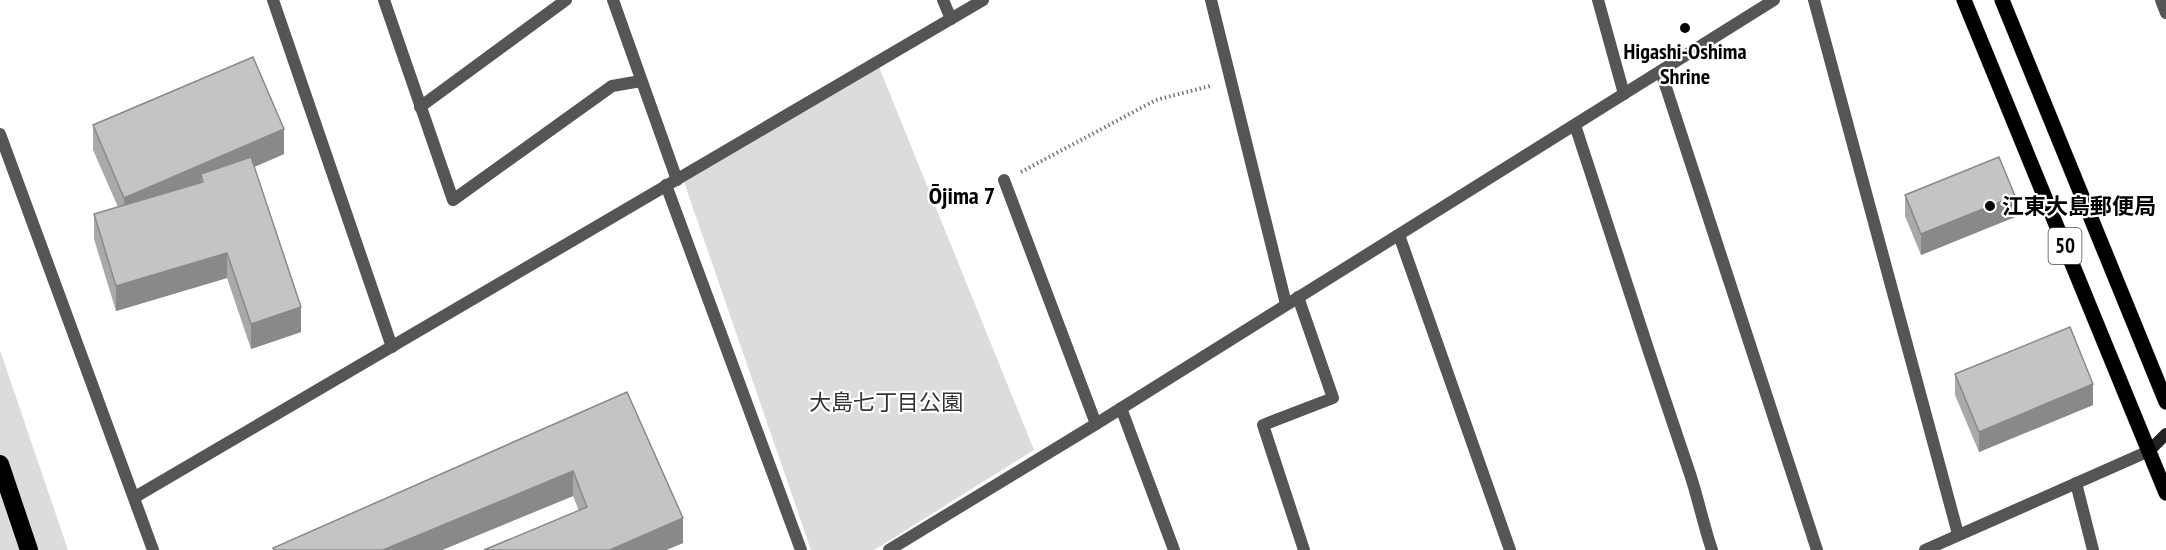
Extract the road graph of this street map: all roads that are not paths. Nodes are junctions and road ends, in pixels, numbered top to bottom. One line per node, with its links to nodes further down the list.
1 (273, 0): 27 (street)
2 (566, 0): 19 (street)
3 (613, 0): 17 (street)
4 (944, 0): 15 (street)
5 (983, 0): 15 (street)
6 (1211, 0): 26 (street)
7 (1598, 0): 18 (street)
8 (1773, 0): 16 (street)
9 (1814, 0): 37 (street)
10 (1964, 0): 32 (main road, 50)
11 (2002, 0): 28 (main road, 50)
12 (2161, 0): 14 (street)
13 (387, 1): 19 (street)
14 (2166, 13)
15 (951, 19): 23 (street)
16 (1661, 72): 18 (street); 46 (street)
17 (641, 81): 19 (street); 23 (street)
18 (1624, 94): 20 (street)
19 (420, 106)
20 (1575, 125): 24 (street); 45 (street)
21 (0, 134): 36 (street)
22 (1004, 180): 30 (street)
23 (672, 182): 27 (street); 40 (street)
24 (1399, 235): 25 (street); 44 (street)
25 (1298, 297): 26 (street); 43 (street)
26 (1286, 304): 29 (street)
27 (392, 347): 36 (street)
28 (2166, 402)
29 (1121, 408): 30 (street); 42 (street)
30 (1096, 424): 41 (street)
31 (2166, 434): 32 (street)
32 (2149, 451): 34 (street); 35 (main road, 50)
33 (0, 464): 38 (highway)
34 (2076, 483): 37 (street); 48 (street)
35 (2166, 493)
36 (135, 497): 39 (street)
37 (1954, 541): 47 (street)
38 (29, 550)
39 (153, 550)
40 (801, 550)
41 (889, 550)
42 (1174, 550)
43 (1304, 550)
44 (1510, 550)
45 (1712, 550)
46 (1817, 550)
47 (1925, 550)
48 (2093, 550)

